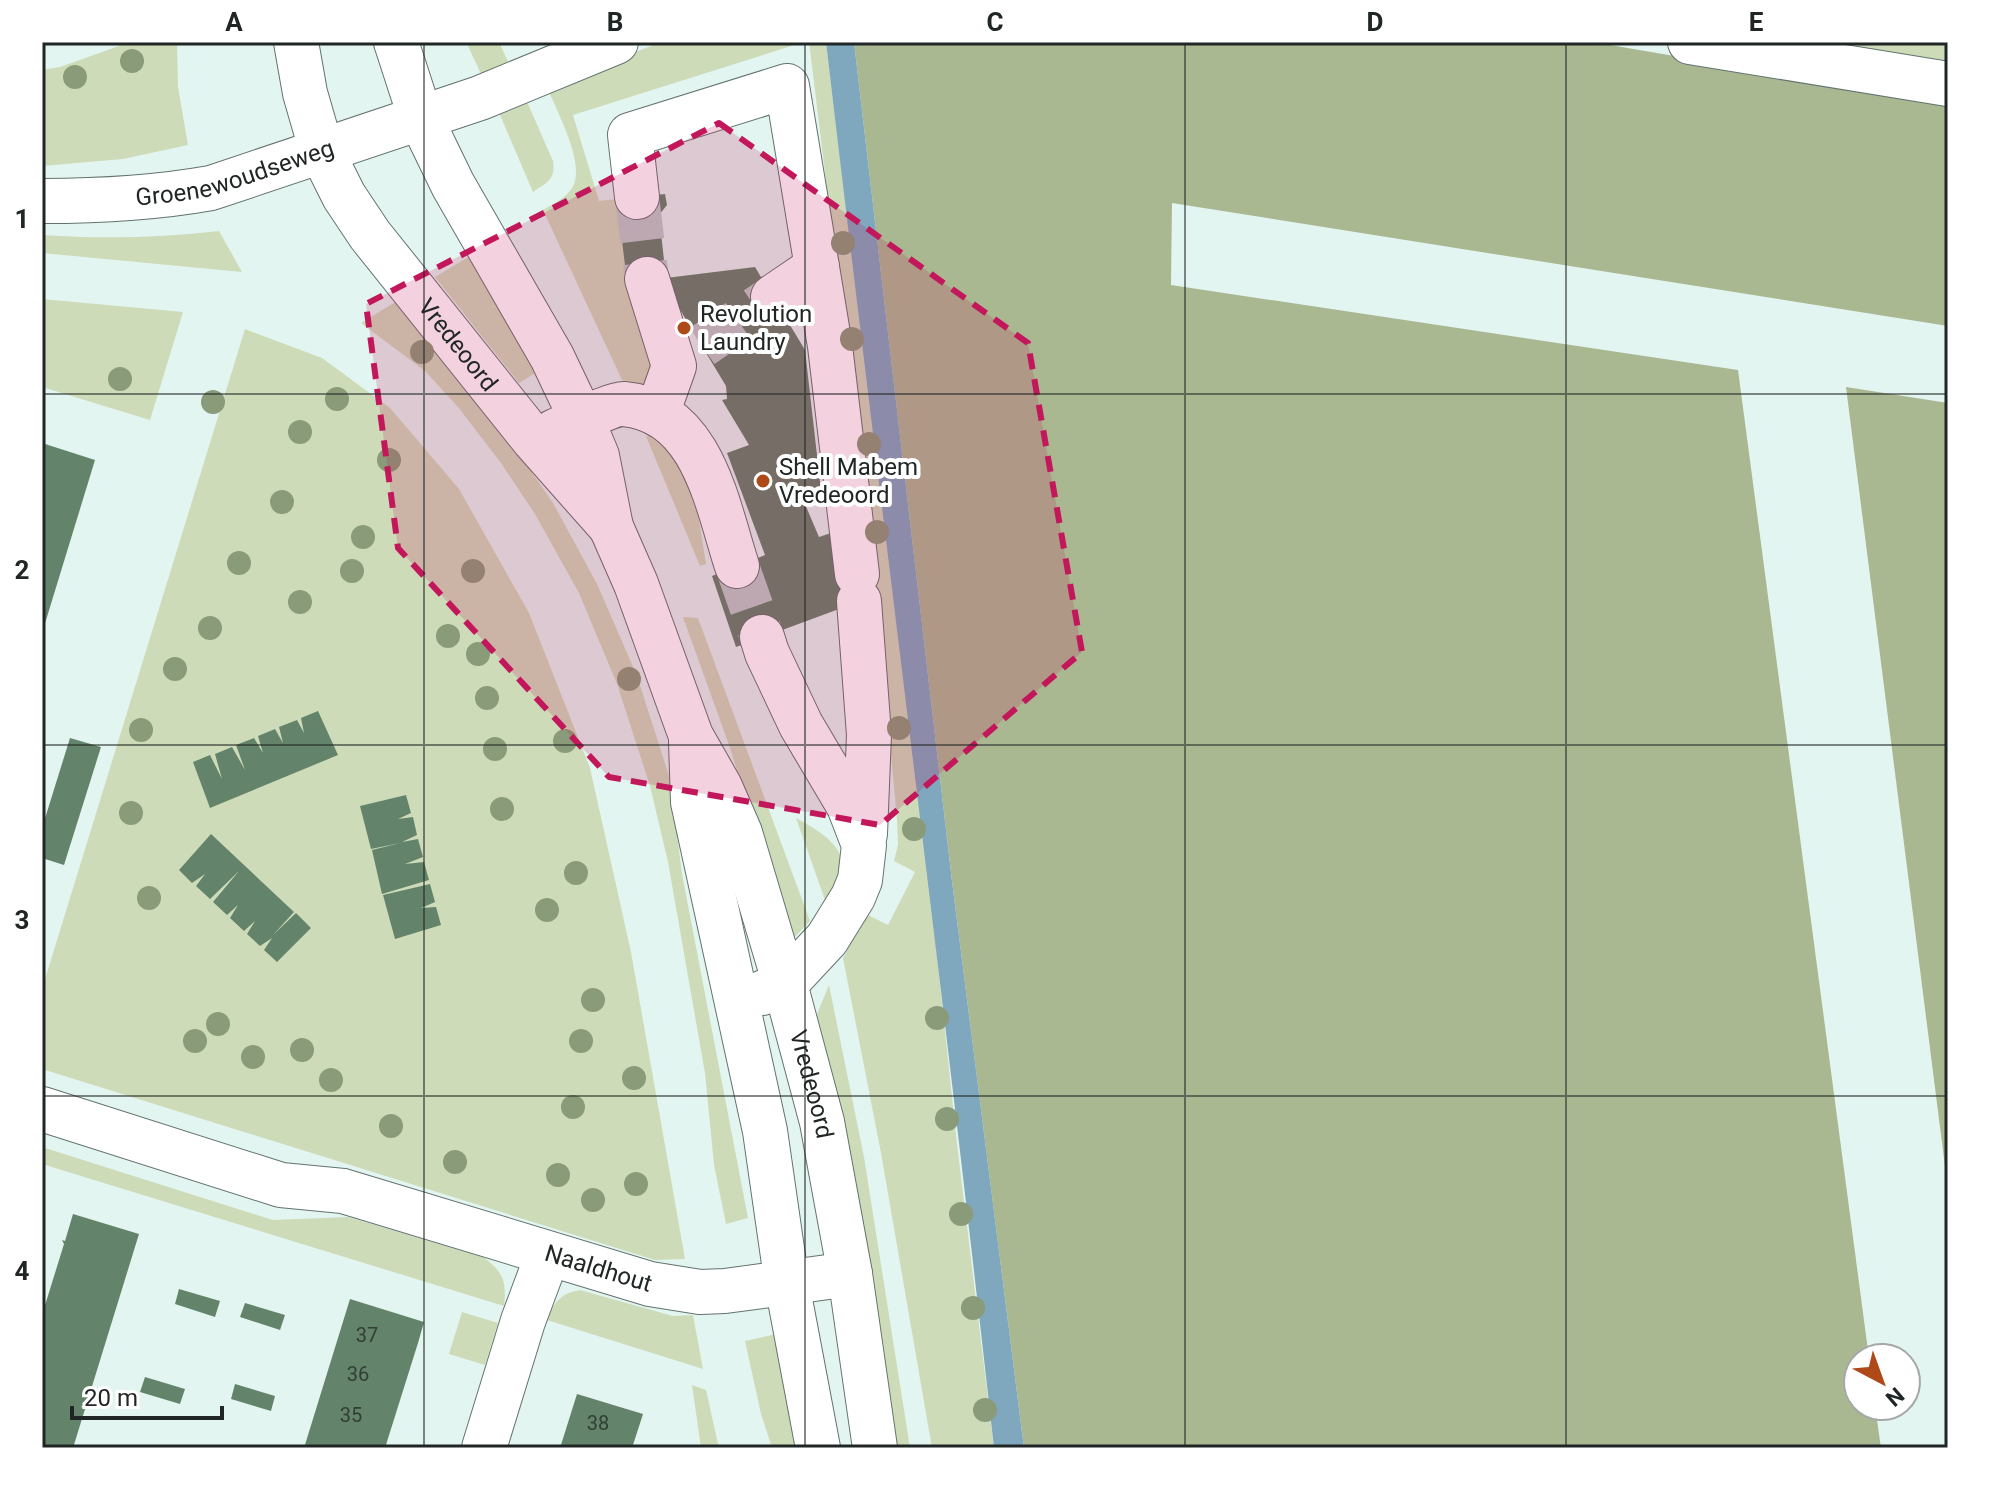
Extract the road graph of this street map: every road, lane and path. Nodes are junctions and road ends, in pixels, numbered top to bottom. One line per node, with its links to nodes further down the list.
1 (296, 42): 7 (street, Vredeoord)
2 (396, 42): 6 (street, Vredeoord)
3 (616, 42): 6 (street, Groenewoudseweg)
4 (1690, 42): 5 (street)
5 (1948, 84)
6 (421, 119): 7 (street, Groenewoudseweg); 14 (street, Vredeoord)
7 (322, 152): 9 (street, Groenewoudseweg); 15 (street, Vredeoord)
8 (637, 197): 10 (street)
9 (42, 201)
10 (817, 267): 12 (street); 20 (street)
11 (647, 279): 13 (street)
12 (773, 297)
13 (657, 414): 14 (street); 17 (street)
14 (582, 420): 15 (street); 16 (street, Vredeoord)
15 (534, 440): 16 (street, Vredeoord)
16 (611, 527): 19 (street, Vredeoord)
17 (737, 566)
18 (762, 637): 20 (street)
19 (691, 736): 21 (street, Vredeoord); 22 (street, Vredeoord)
20 (864, 845): 21 (street)
21 (785, 984): 22 (street); 25 (street, Vredeoord)
22 (736, 1003): 26 (street, Vredeoord)
23 (42, 1109): 24 (street)
24 (548, 1254): 26 (street, Naaldhout); 27 (street, Naaldhout)
25 (850, 1274): 26 (street, Naaldhout); 29 (street, Vredeoord)
26 (787, 1284): 28 (street, Vredeoord)
27 (484, 1448)
28 (818, 1448)
29 (875, 1448)

